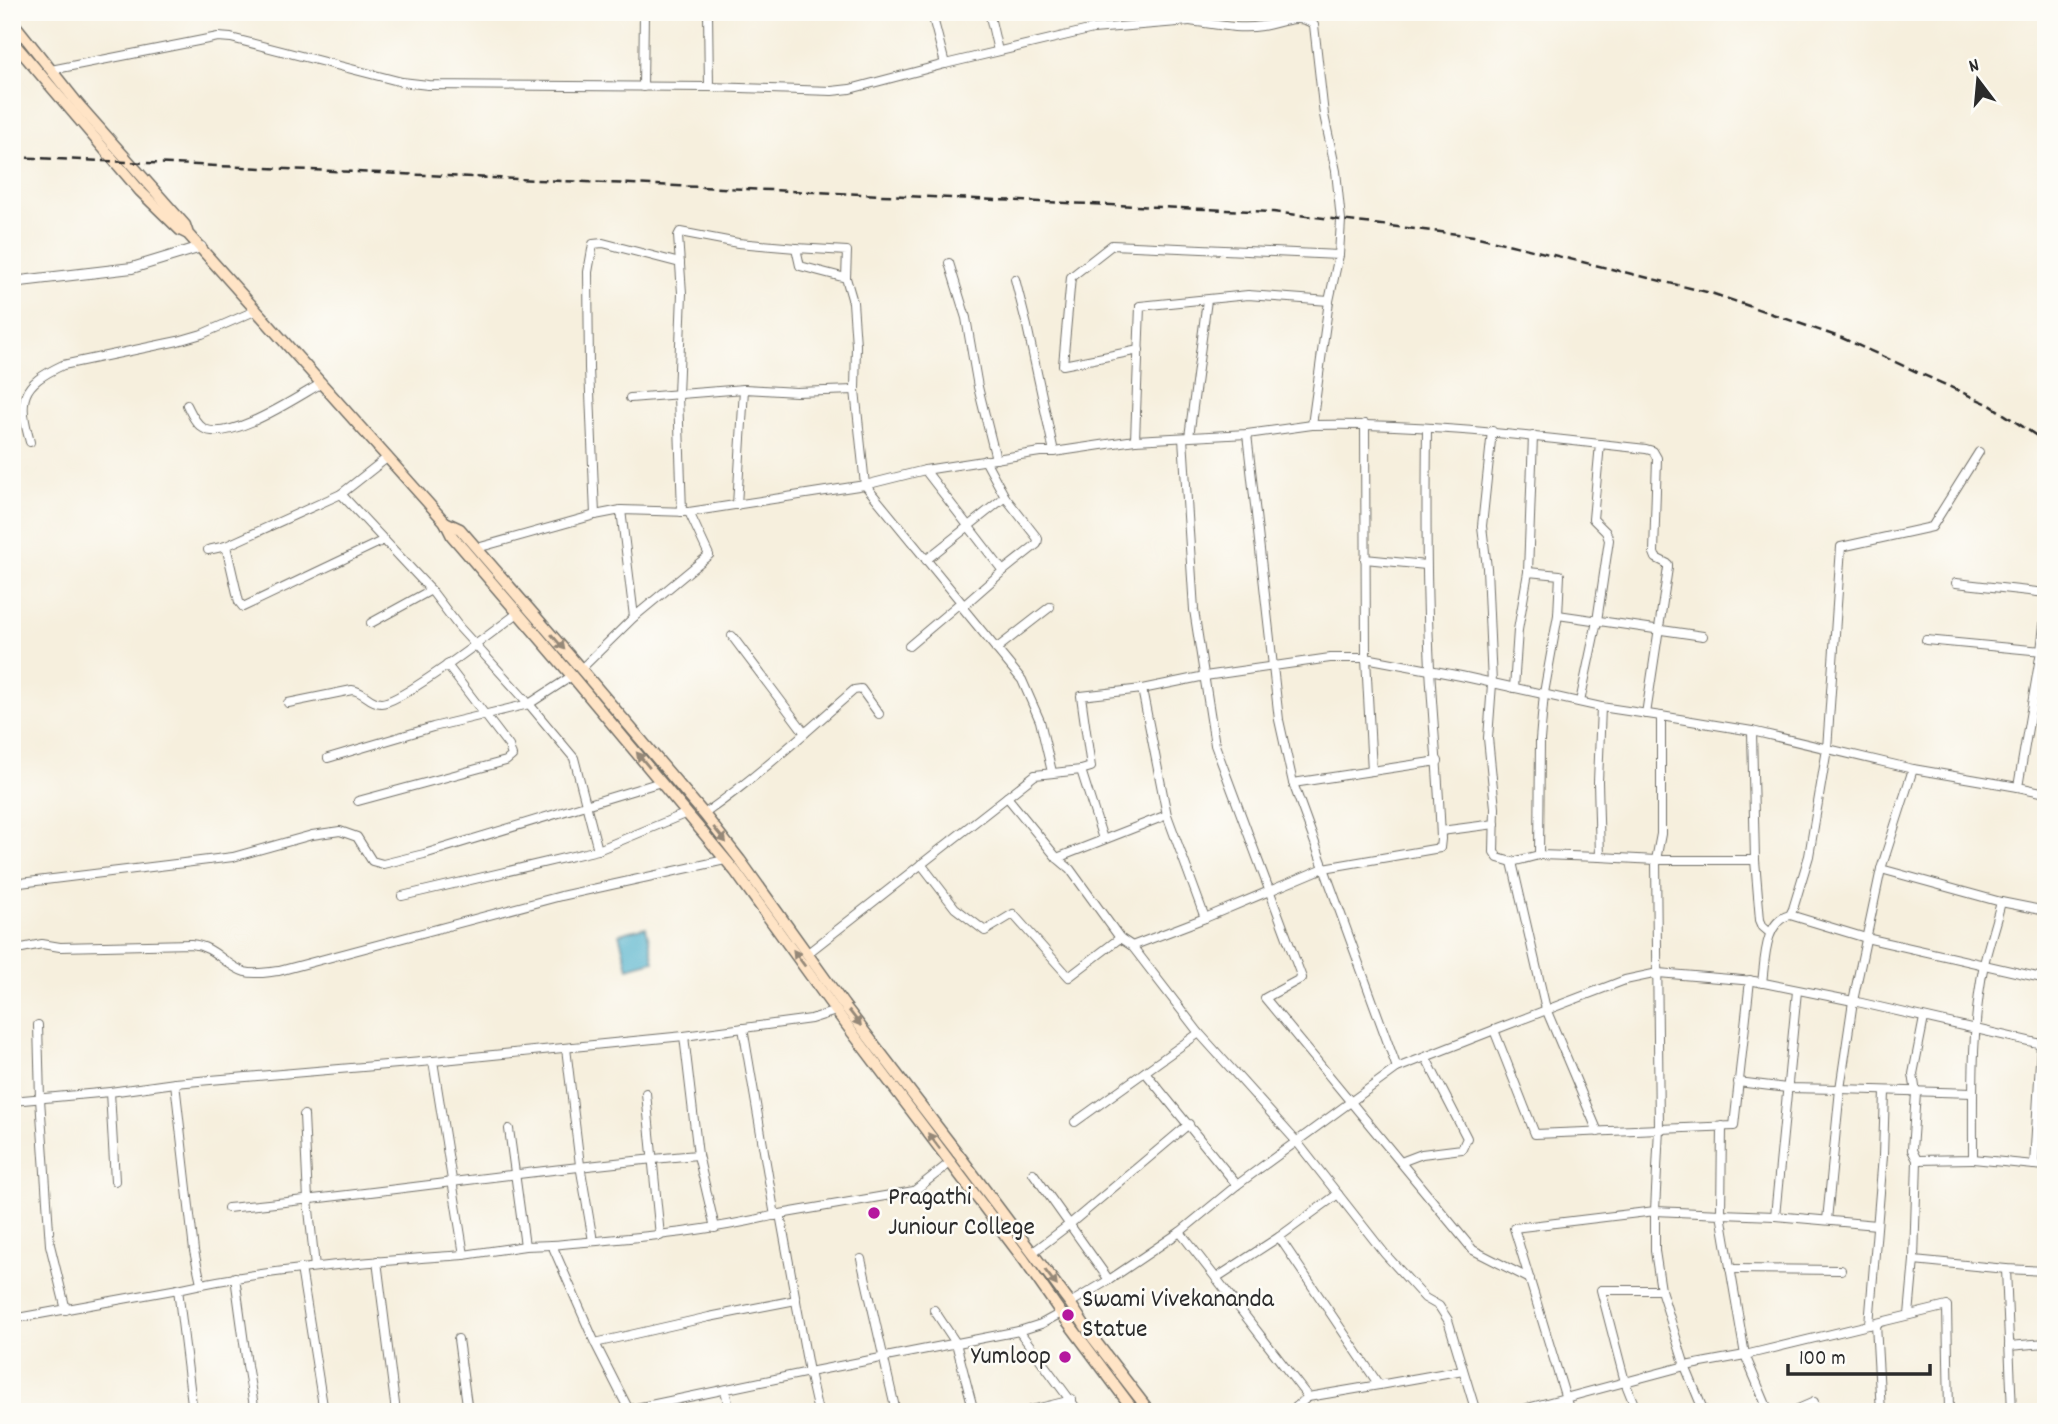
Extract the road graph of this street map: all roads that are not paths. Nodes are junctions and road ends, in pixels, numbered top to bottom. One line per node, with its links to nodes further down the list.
1 (644, 12): 11 (street)
2 (708, 12): 12 (street)
3 (989, 12): 8 (street)
4 (933, 14): 9 (street)
5 (1191, 17): 8 (street); 16 (street)
6 (12, 21): 10 (main road)
7 (12, 41): 13 (main road)
8 (998, 51): 9 (street)
9 (944, 64): 12 (street)
10 (51, 70): 11 (street); 13 (main road)
11 (643, 87): 12 (street)
12 (709, 87)
13 (188, 234): 14 (main road)
14 (201, 247): 21 (street); 24 (main road)
15 (796, 248): 17 (street); 19 (street); 19 (street)
16 (1339, 255): 23 (street); 25 (street)
17 (680, 263): 29 (street); 54 (street)
18 (949, 263): 45 (street)
19 (846, 278): 28 (street)
20 (1015, 279): 42 (street)
21 (12, 282)
22 (1207, 299): 23 (street); 25 (street); 38 (street)
23 (1329, 302): 33 (street)
24 (257, 310): 26 (main road); 40 (street)
25 (1139, 350): 39 (street)
26 (322, 383): 31 (street); 44 (main road)
27 (744, 389): 28 (street); 29 (street); 51 (street)
28 (855, 390): 48 (street)
29 (678, 395): 30 (street); 53 (street)
30 (630, 398)
31 (187, 405)
32 (1365, 424): 33 (street); 34 (street); 61 (street)
33 (1312, 425): 36 (street)
34 (1427, 428): 35 (street); 63 (street)
35 (1492, 431): 37 (street); 90 (street)
36 (1247, 433): 38 (street); 86 (street)
37 (1533, 436): 41 (street); 65 (street)
38 (1186, 437): 39 (street); 89 (street)
39 (1135, 440): 42 (street)
40 (30, 442)
41 (1600, 444): 74 (street); 76 (street)
42 (1054, 452): 45 (street)
43 (1979, 452): 104 (street)
44 (388, 457): 49 (street); 55 (main road)
45 (996, 459): 46 (street)
46 (985, 460): 47 (street); 50 (street)
47 (925, 470): 48 (street); 56 (street)
48 (865, 485): 51 (street); 62 (street)
49 (341, 494): 57 (street); 58 (street)
50 (1005, 496): 56 (street); 64 (street)
51 (737, 505): 53 (street)
52 (621, 510): 53 (street); 54 (street); 73 (street)
53 (685, 512): 73 (street)
54 (595, 515): 59 (street)
55 (445, 522): 59 (main road); 71 (main road)
56 (968, 526): 62 (street); 64 (street)
57 (384, 540): 58 (street); 67 (street)
58 (226, 546): 60 (street)
59 (477, 548): 88 (main road, one-way to 88)
60 (208, 550)
61 (1365, 559): 63 (street); 84 (street)
62 (926, 560): 81 (street)
63 (1426, 565): 87 (street)
64 (1003, 571): 82 (street)
65 (1528, 572): 72 (street); 91 (street)
66 (1956, 583): 68 (street)
67 (430, 590): 75 (street); 80 (street)
68 (2046, 593)
69 (1050, 607): 82 (street)
70 (2046, 607): 83 (street)
71 (518, 613): 80 (street); 88 (main road)
72 (1558, 615): 74 (street); 93 (street)
73 (634, 617): 88 (street)
74 (1597, 621): 76 (street); 94 (street)
75 (371, 624)
76 (1660, 630): 78 (street); 100 (street)
77 (732, 636): 103 (street)
78 (1703, 636)
79 (1926, 640): 83 (street)
80 (476, 643): 85 (street); 96 (street)
81 (909, 646)
82 (996, 649): 110 (street)
83 (2043, 651): 113 (street)
84 (1366, 658): 86 (street); 87 (street); 109 (street)
85 (447, 665): 95 (street); 98 (street)
86 (1272, 666): 89 (street); 112 (street)
87 (1430, 670): 90 (street); 106 (street)
88 (577, 672): 96 (street); 111 (main road, one-way to 88); 119 (main road)
89 (1205, 676): 92 (street); 136 (street)
90 (1492, 684): 91 (street); 121 (street)
91 (1514, 688): 93 (street)
92 (1142, 689): 108 (street); 120 (street)
93 (1544, 694): 94 (street); 125 (street)
94 (1580, 702): 97 (street)
95 (288, 703)
96 (529, 704): 98 (street); 117 (street)
97 (1601, 707): 100 (street); 126 (street)
98 (486, 713): 105 (street); 116 (street)
99 (879, 714): 103 (street)
100 (1646, 714): 101 (street)
101 (1661, 716): 102 (street); 129 (street)
102 (1752, 731): 104 (street); 130 (street)
103 (805, 733): 119 (street)
104 (1823, 747): 107 (street); 140 (street)
105 (328, 758)
106 (1438, 761): 109 (street); 122 (street)
107 (1913, 769): 113 (street); 134 (street)
108 (1081, 770): 110 (street); 123 (street)
109 (1372, 771): 112 (street)
110 (1052, 772): 115 (street)
111 (661, 782): 117 (street); 118 (main road)
112 (1293, 783): 133 (street)
113 (2018, 787): 114 (street)
114 (2046, 793)
115 (1007, 797): 127 (street); 132 (street)
116 (358, 801)
117 (587, 804): 124 (street); 135 (street)
118 (687, 813): 124 (street); 128 (main road)
119 (704, 814): 147 (main road, one-way to 147)
120 (1167, 815): 123 (street); 141 (street)
121 (1495, 824): 122 (street); 131 (street)
122 (1441, 831): 133 (street)
123 (1103, 839): 127 (street)
124 (598, 850): 137 (street)
125 (1539, 855): 126 (street); 131 (street)
126 (1600, 857): 129 (street)
127 (1057, 858): 143 (street)
128 (725, 859): 146 (street); 155 (main road, one-way to 128)
129 (1656, 860): 130 (street); 149 (street)
130 (1755, 860): 142 (street)
131 (1512, 862): 154 (street)
132 (921, 864): 143 (street); 147 (street)
133 (1324, 868): 136 (street); 167 (street)
134 (1881, 869): 138 (street); 144 (street)
135 (12, 884)
136 (1269, 890): 141 (street); 180 (street)
137 (402, 896)
138 (2001, 902): 139 (street); 148 (street)
139 (2046, 911)
140 (1790, 915): 142 (street); 144 (street)
141 (1205, 918): 145 (street)
142 (1766, 930): 151 (street)
143 (1120, 938): 145 (street)
144 (1866, 938): 148 (street); 153 (street)
145 (1132, 946): 161 (street)
146 (12, 950)
147 (808, 953): 220 (main road, one-way to 220)
148 (1984, 965): 150 (street); 159 (street)
149 (1658, 973): 151 (street); 154 (street); 185 (street)
150 (2046, 979)
151 (1756, 982): 152 (street); 169 (street)
152 (1797, 991): 153 (street); 171 (street)
153 (1853, 1001): 156 (street); 172 (street)
154 (1546, 1009): 160 (street); 187 (street)
155 (836, 1011): 158 (street); 194 (main road, one-way to 155)
156 (1924, 1018): 159 (street); 176 (street)
157 (38, 1025): 178 (street)
158 (743, 1028): 162 (street); 208 (street)
159 (1976, 1028): 163 (street); 177 (street)
160 (1494, 1030): 165 (street); 187 (street)
161 (1199, 1032): 168 (street); 188 (street)
162 (684, 1036): 164 (street); 189 (street)
163 (2043, 1045): 196 (street)
164 (566, 1048): 166 (street); 195 (street)
165 (1426, 1058): 167 (street); 193 (street)
166 (433, 1061): 170 (street); 201 (street)
167 (1397, 1068): 180 (street)
168 (1145, 1072): 182 (street); 183 (street)
169 (1738, 1082): 171 (street); 184 (street)
170 (175, 1083): 174 (street); 235 (street)
171 (1787, 1088): 172 (street); 209 (street)
172 (1840, 1090): 173 (street); 210 (street)
173 (1885, 1091): 176 (street); 212 (street)
174 (110, 1092): 178 (street); 200 (street)
175 (646, 1093): 190 (street)
176 (1916, 1093): 177 (street); 192 (street)
177 (1973, 1093): 191 (street)
178 (40, 1099): 179 (street); 240 (street)
179 (12, 1101)
180 (1351, 1101): 188 (street); 193 (street)
181 (304, 1115): 204 (street)
182 (1075, 1122)
183 (1189, 1124): 202 (street); 211 (street)
184 (1722, 1126): 185 (street); 207 (street)
185 (1659, 1128): 187 (street); 206 (street)
186 (509, 1129): 199 (street)
187 (1598, 1132)
188 (1297, 1142): 202 (street); 203 (street)
189 (698, 1155): 190 (street); 213 (street)
190 (654, 1158): 195 (street); 215 (street)
191 (1973, 1159): 192 (street); 196 (street)
192 (1917, 1160): 223 (street)
193 (1401, 1162): 233 (street)
194 (951, 1163): 208 (street); 242 (main road)
195 (580, 1165): 199 (street); 217 (street)
196 (2034, 1165): 197 (street)
197 (2046, 1166)
198 (1033, 1173): 211 (street)
199 (514, 1175): 201 (street); 219 (street)
200 (115, 1181)
201 (453, 1181): 204 (street); 221 (street)
202 (1237, 1185): 214 (street)
203 (1339, 1195): 216 (street); 255 (street)
204 (309, 1200): 205 (street); 225 (street)
205 (228, 1208)
206 (1655, 1211): 207 (street); 233 (street); 237 (street)
207 (1721, 1214): 209 (street); 227 (street)
208 (778, 1215): 213 (street); 238 (street)
209 (1775, 1216): 210 (street)
210 (1827, 1220): 212 (street)
211 (1070, 1224): 220 (street); 234 (street)
212 (1877, 1225): 245 (street)
213 (715, 1227): 215 (street)
214 (1180, 1232): 232 (street); 234 (street)
215 (660, 1236): 217 (street)
216 (1279, 1237): 232 (street); 258 (street)
217 (593, 1241): 218 (street)
218 (552, 1245): 219 (street); 248 (street)
219 (525, 1246): 221 (street)
220 (1032, 1253): 239 (main road, one-way to 239)
221 (464, 1255): 224 (street)
222 (861, 1259): 253 (street)
223 (1914, 1260): 228 (street); 243 (street)
224 (377, 1261): 225 (street); 268 (street)
225 (315, 1267): 226 (street)
226 (301, 1268): 231 (street); 267 (street)
227 (1730, 1269): 229 (street); 252 (street)
228 (2006, 1269): 230 (street); 251 (street)
229 (1840, 1270)
230 (2046, 1271)
231 (235, 1277): 235 (street); 266 (street)
232 (1216, 1278): 260 (street)
233 (1530, 1279): 261 (street)
234 (1109, 1280): 239 (street)
235 (201, 1283): 236 (street)
236 (178, 1289): 240 (street); 265 (street)
237 (1661, 1290): 254 (street); 257 (street)
238 (796, 1300): 248 (street); 256 (street)
239 (1070, 1303): 278 (main road)
240 (66, 1310): 244 (street)
241 (934, 1310): 249 (street)
242 (1061, 1313): 246 (street); 277 (main road)
243 (1909, 1315): 245 (street); 288 (street)
244 (12, 1319)
245 (1872, 1324): 252 (street); 287 (street)
246 (1019, 1331): 249 (street); 262 (street)
247 (458, 1339): 269 (street)
248 (595, 1343): 264 (street)
249 (956, 1343): 253 (street); 274 (street)
250 (2046, 1343): 251 (street)
251 (2009, 1346): 289 (street)
252 (1745, 1355): 254 (street); 285 (street)
253 (884, 1357): 256 (street); 273 (street)
254 (1685, 1366): 257 (street); 284 (street)
255 (1463, 1370): 258 (street); 280 (street)
256 (809, 1372): 259 (street); 272 (street)
257 (1625, 1382): 261 (street); 283 (street)
258 (1379, 1385): 260 (street)
259 (725, 1390): 264 (street); 271 (street)
260 (1308, 1397): 279 (street)
261 (1564, 1399): 281 (street); 282 (street)
262 (1072, 1400): 275 (street); 276 (street)
263 (1814, 1402): 286 (street)
264 (630, 1411): 270 (street)
265 (193, 1412)
266 (255, 1412)
267 (324, 1412)
268 (396, 1412)
269 (468, 1412)
270 (617, 1412)
271 (730, 1412)
272 (818, 1412)
273 (896, 1412)
274 (974, 1412)
275 (1023, 1412)
276 (1079, 1412)
277 (1135, 1412)
278 (1150, 1412)
279 (1290, 1412)
280 (1476, 1412)
281 (1513, 1412)
282 (1570, 1412)
283 (1637, 1412)
284 (1704, 1412)
285 (1769, 1412)
286 (1791, 1412)
287 (1881, 1412)
288 (1949, 1412)
289 (2011, 1412)

